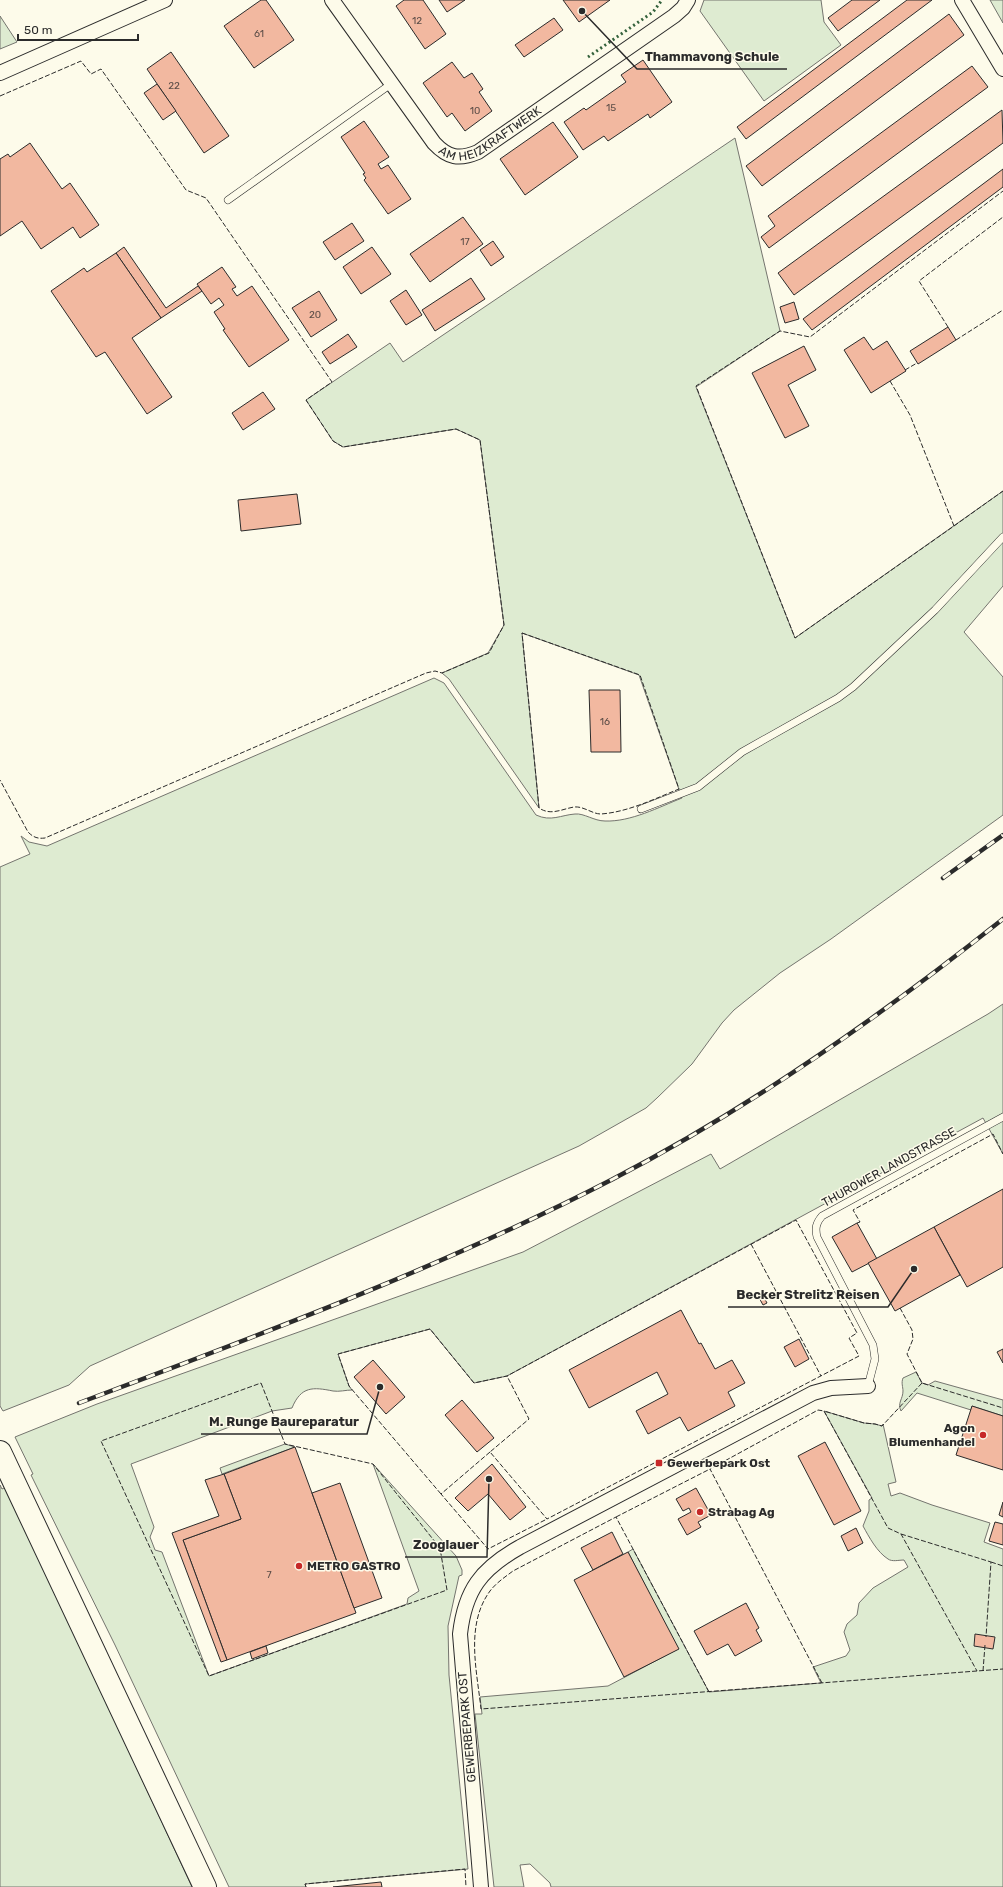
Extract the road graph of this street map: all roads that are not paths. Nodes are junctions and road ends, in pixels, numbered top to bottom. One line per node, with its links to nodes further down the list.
1 (165, 0): 6 (street)
2 (332, 0): 7 (street, AM HEIZKRAFTWERK)
3 (688, 0): 7 (street, AM HEIZKRAFTWERK)
4 (962, 0): 5 (street)
5 (1003, 69)
6 (0, 73)
7 (391, 84): 8 (lane)
8 (228, 200)
9 (1003, 537): 10 (lane)
10 (641, 809)
11 (1003, 1117): 12 (lane, THUROWER LANDSTRASSE)
12 (868, 1386): 15 (street, GEWERBEPARK OST)
13 (0, 1452): 14 (main road)
14 (205, 1887)
15 (481, 1887)

